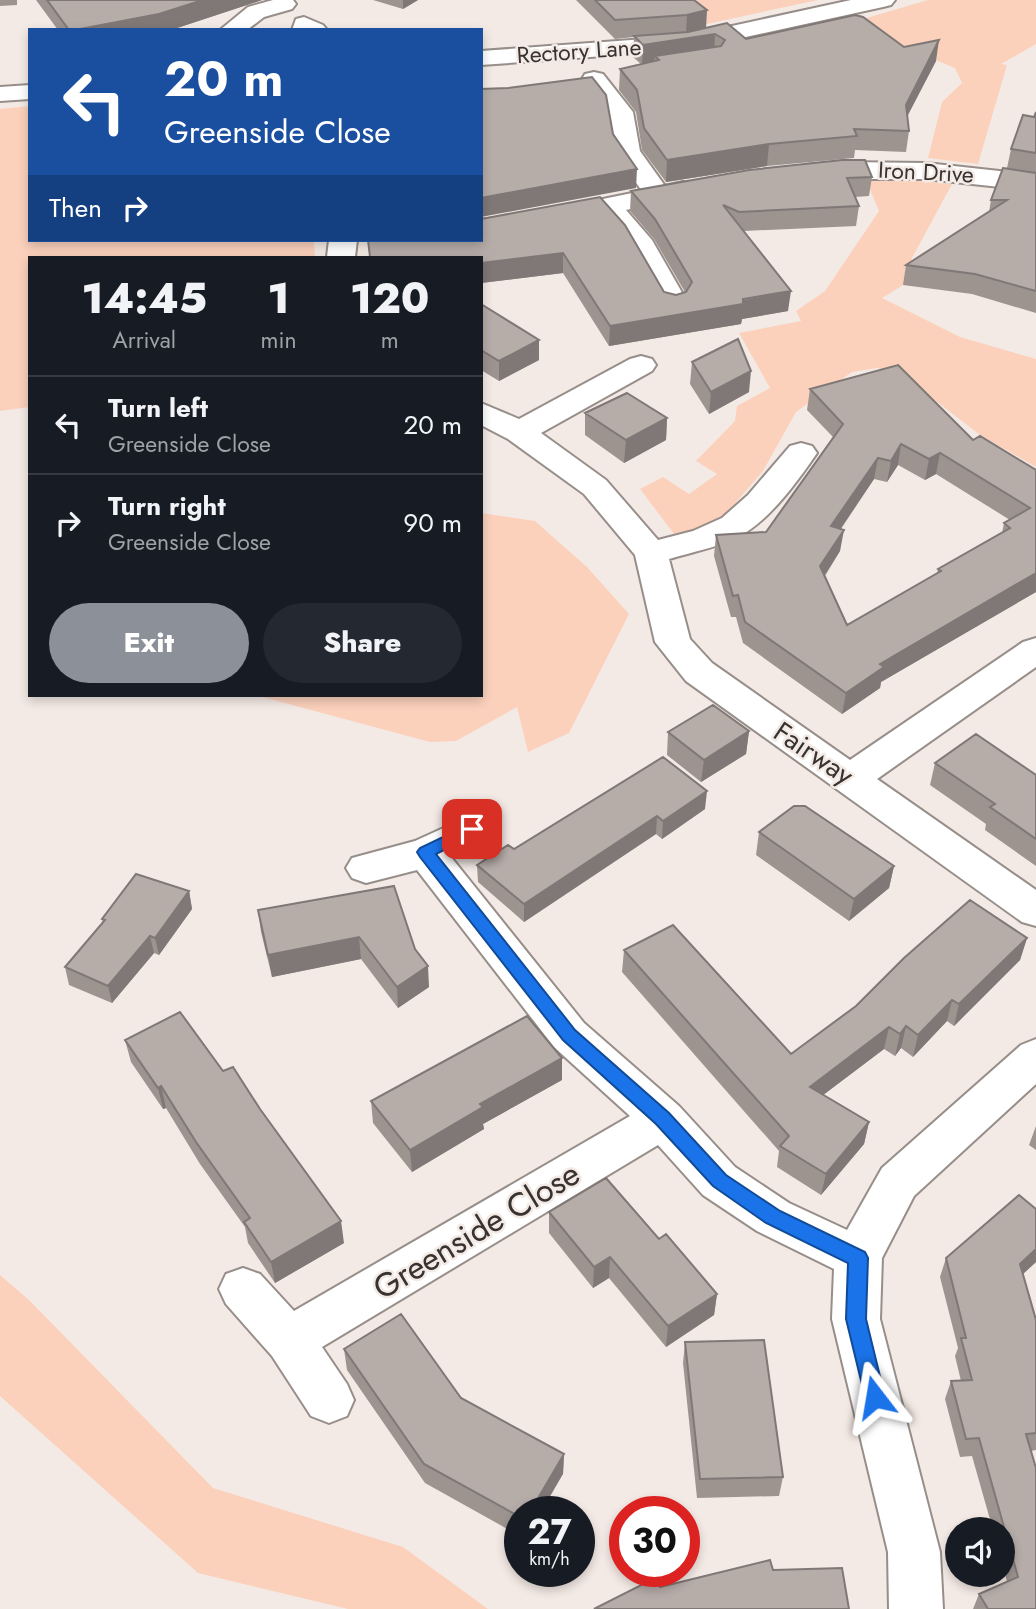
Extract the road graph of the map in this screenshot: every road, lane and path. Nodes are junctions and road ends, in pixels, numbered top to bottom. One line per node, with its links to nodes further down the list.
1 (883, 0): 5 (street, Rectory Lane)
2 (281, 2): 3 (street); 4 (street)
3 (235, 28)
4 (308, 28)
5 (483, 58)
6 (566, 83): 12 (street)
7 (28, 92): 8 (street)
8 (0, 93)
9 (785, 174): 10 (street, Iron Drive)
10 (1036, 183)
11 (705, 186): 12 (street)
12 (658, 194): 13 (street)
13 (608, 206): 14 (street); 15 (street)
14 (483, 228)
15 (674, 303)
16 (641, 365): 18 (street)
17 (483, 413): 18 (street, Fairway)
18 (519, 432): 20 (street, Fairway)
19 (801, 453): 20 (street)
20 (651, 553): 22 (street, Fairway)
21 (1036, 650): 22 (street)
22 (851, 778): 26 (street, Fairway)
23 (472, 829): 24 (street)
24 (426, 852): 25 (street); 28 (street)
25 (366, 868)
26 (1036, 911)
27 (1036, 1057): 29 (street)
28 (663, 1119): 29 (street); 31 (street, Greenside Close)
29 (858, 1258): 33 (street)
30 (243, 1289): 31 (street)
31 (289, 1340): 32 (street)
32 (329, 1399)
33 (916, 1609)

